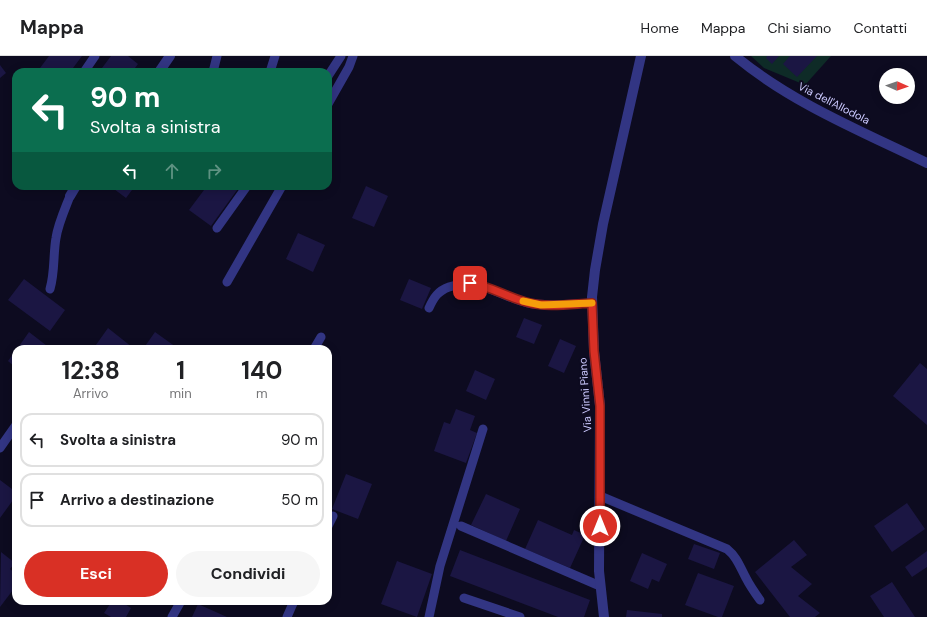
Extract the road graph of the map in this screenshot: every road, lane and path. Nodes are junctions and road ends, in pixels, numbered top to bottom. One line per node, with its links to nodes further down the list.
1 (95, 56): 9 (lane)
2 (170, 56): 10 (street)
3 (217, 56): 11 (lane)
4 (275, 56): 12 (lane)
5 (342, 56): 13 (lane)
6 (353, 56): 14 (lane)
7 (641, 56): 23 (street, Via Vinni Piano)
8 (735, 56): 15 (street, Via dell'Allodola)
9 (87, 68)
10 (162, 68)
11 (214, 68)
12 (271, 68)
13 (332, 70)
14 (332, 97)
15 (927, 163)
16 (74, 190): 19 (street)
17 (244, 190): 20 (lane)
18 (280, 190): 21 (lane)
19 (70, 196): 22 (lane)
20 (217, 228)
21 (227, 282)
22 (50, 289)
23 (592, 303): 24 (lane); 30 (street, Via Vinni Piano)
24 (429, 308)
25 (321, 337): 26 (lane)
26 (316, 345)
27 (483, 429): 39 (lane)
28 (12, 431): 29 (lane)
29 (0, 448)
30 (600, 496): 32 (street, Via Vinni Piano); 34 (lane)
31 (461, 526): 32 (lane)
32 (600, 586): 41 (street, Via Vinni Piano)
33 (464, 598): 40 (lane)
34 (760, 600)
35 (179, 605): 37 (lane)
36 (292, 605): 38 (lane)
37 (172, 617)
38 (287, 617)
39 (429, 617)
40 (520, 617)
41 (604, 617)

